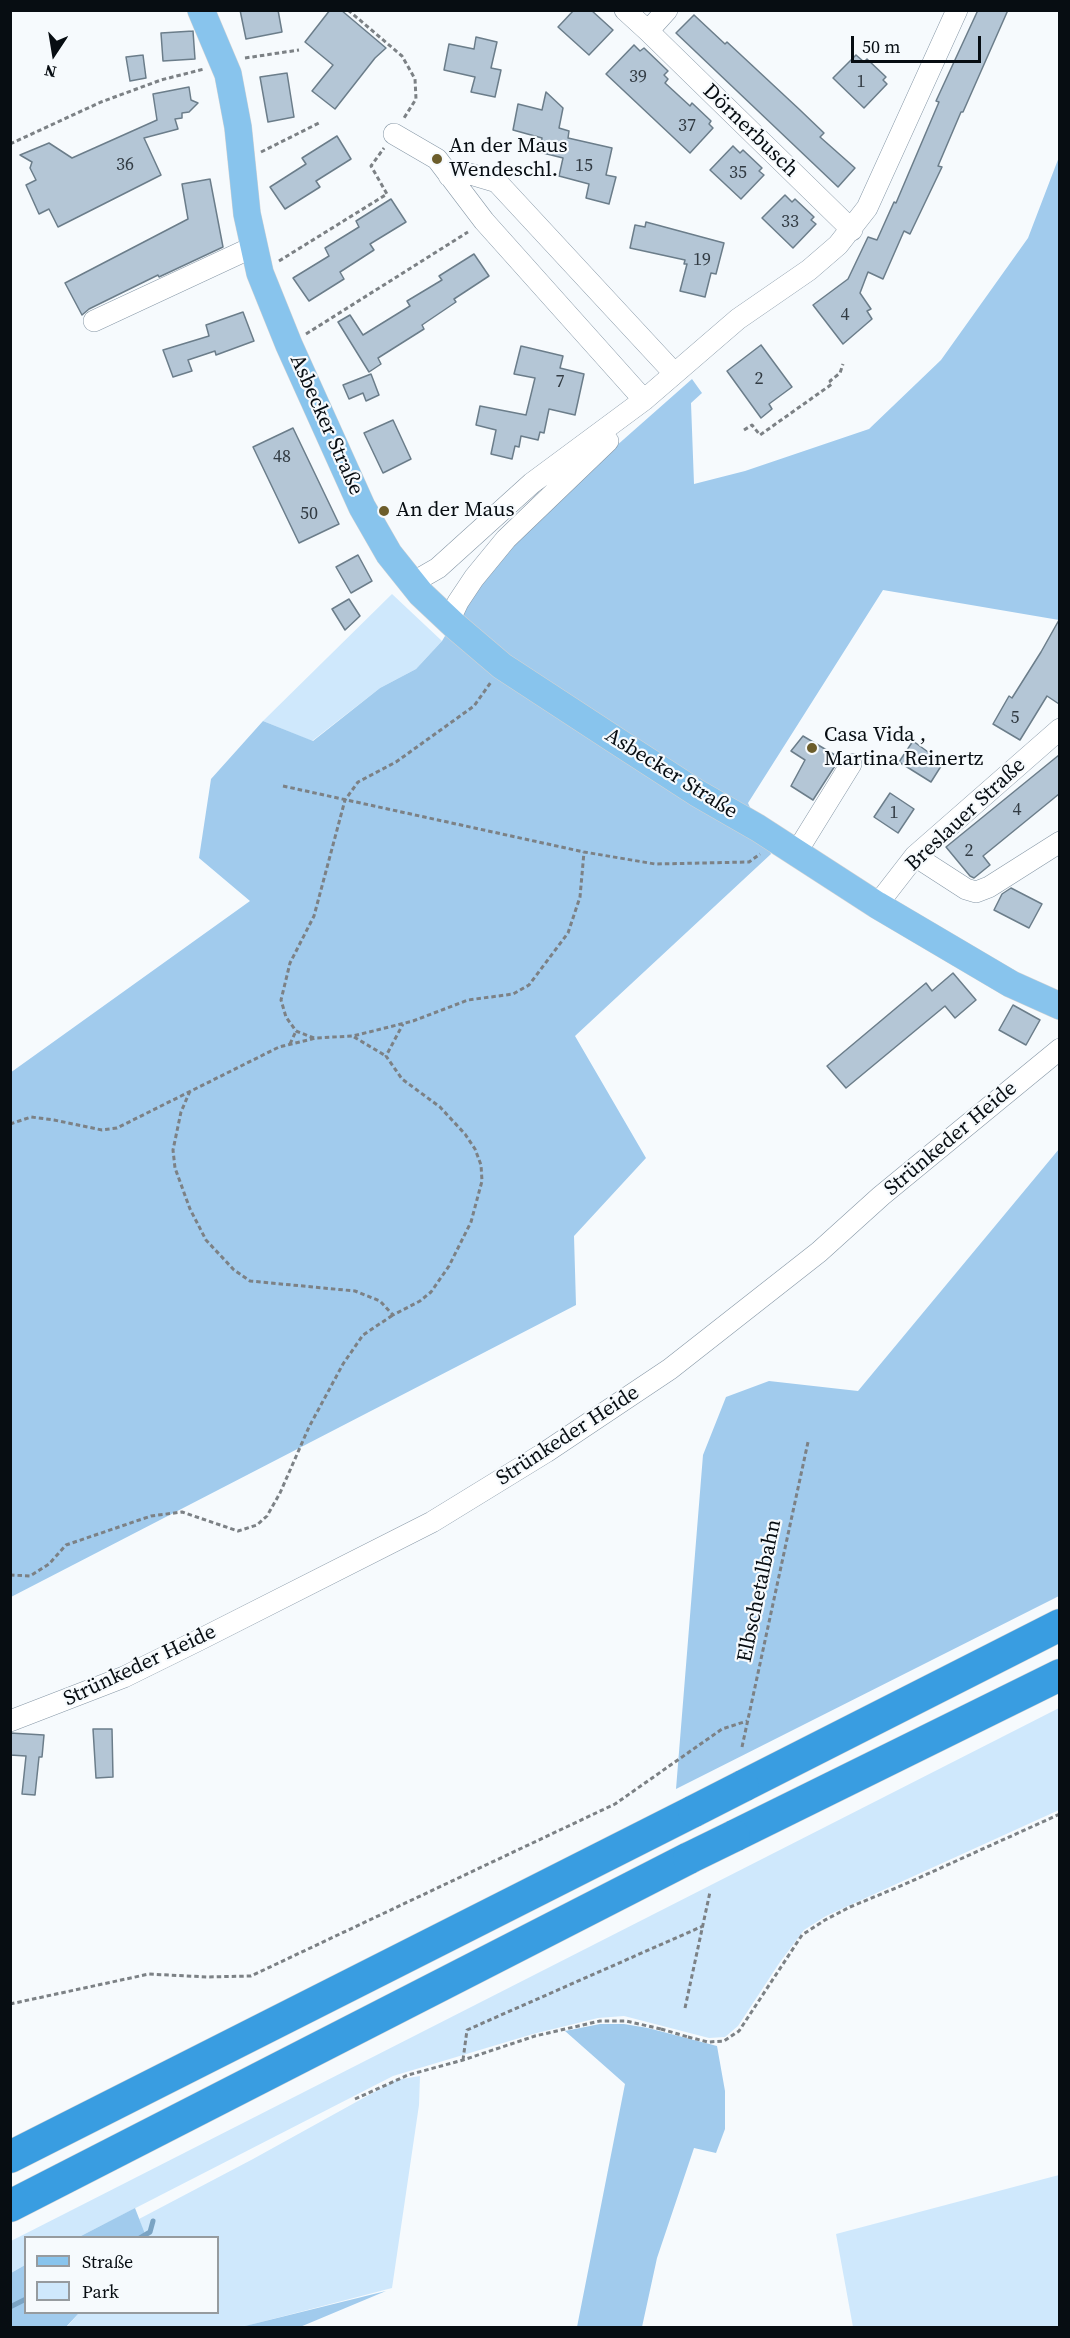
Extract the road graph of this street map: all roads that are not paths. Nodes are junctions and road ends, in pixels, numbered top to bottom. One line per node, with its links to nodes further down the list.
1 (201, 10): 9 (main road, Asbecker Straße)
2 (625, 10): 5 (street, Dörnerbusch)
3 (667, 10): 5 (street)
4 (957, 10): 8 (street)
5 (648, 32): 8 (street, Dörnerbusch)
6 (394, 135): 7 (street)
7 (449, 176): 11 (street); 12 (street)
8 (852, 230): 11 (street)
9 (253, 247): 10 (street); 13 (main road, Asbecker Straße)
10 (94, 321)
11 (674, 373): 12 (street)
12 (645, 400): 13 (street); 14 (street)
13 (412, 583): 14 (main road, Asbecker Straße)
14 (449, 621): 18 (main road, Asbecker Straße)
15 (1059, 729): 19 (street, Breslauer Straße)
16 (851, 764): 18 (street)
17 (1059, 842): 19 (street)
18 (788, 847): 20 (main road, Asbecker Straße)
19 (915, 856): 20 (street, Breslauer Straße)
20 (877, 905): 21 (main road, Asbecker Straße)
21 (1059, 1006)
22 (1059, 1049): 25 (street, Strünkeder Heide)
23 (1059, 1625): 26 (highway, bridge)
24 (1059, 1675): 27 (highway, bridge)
25 (10, 1721)
26 (10, 2157)
27 (10, 2206)

